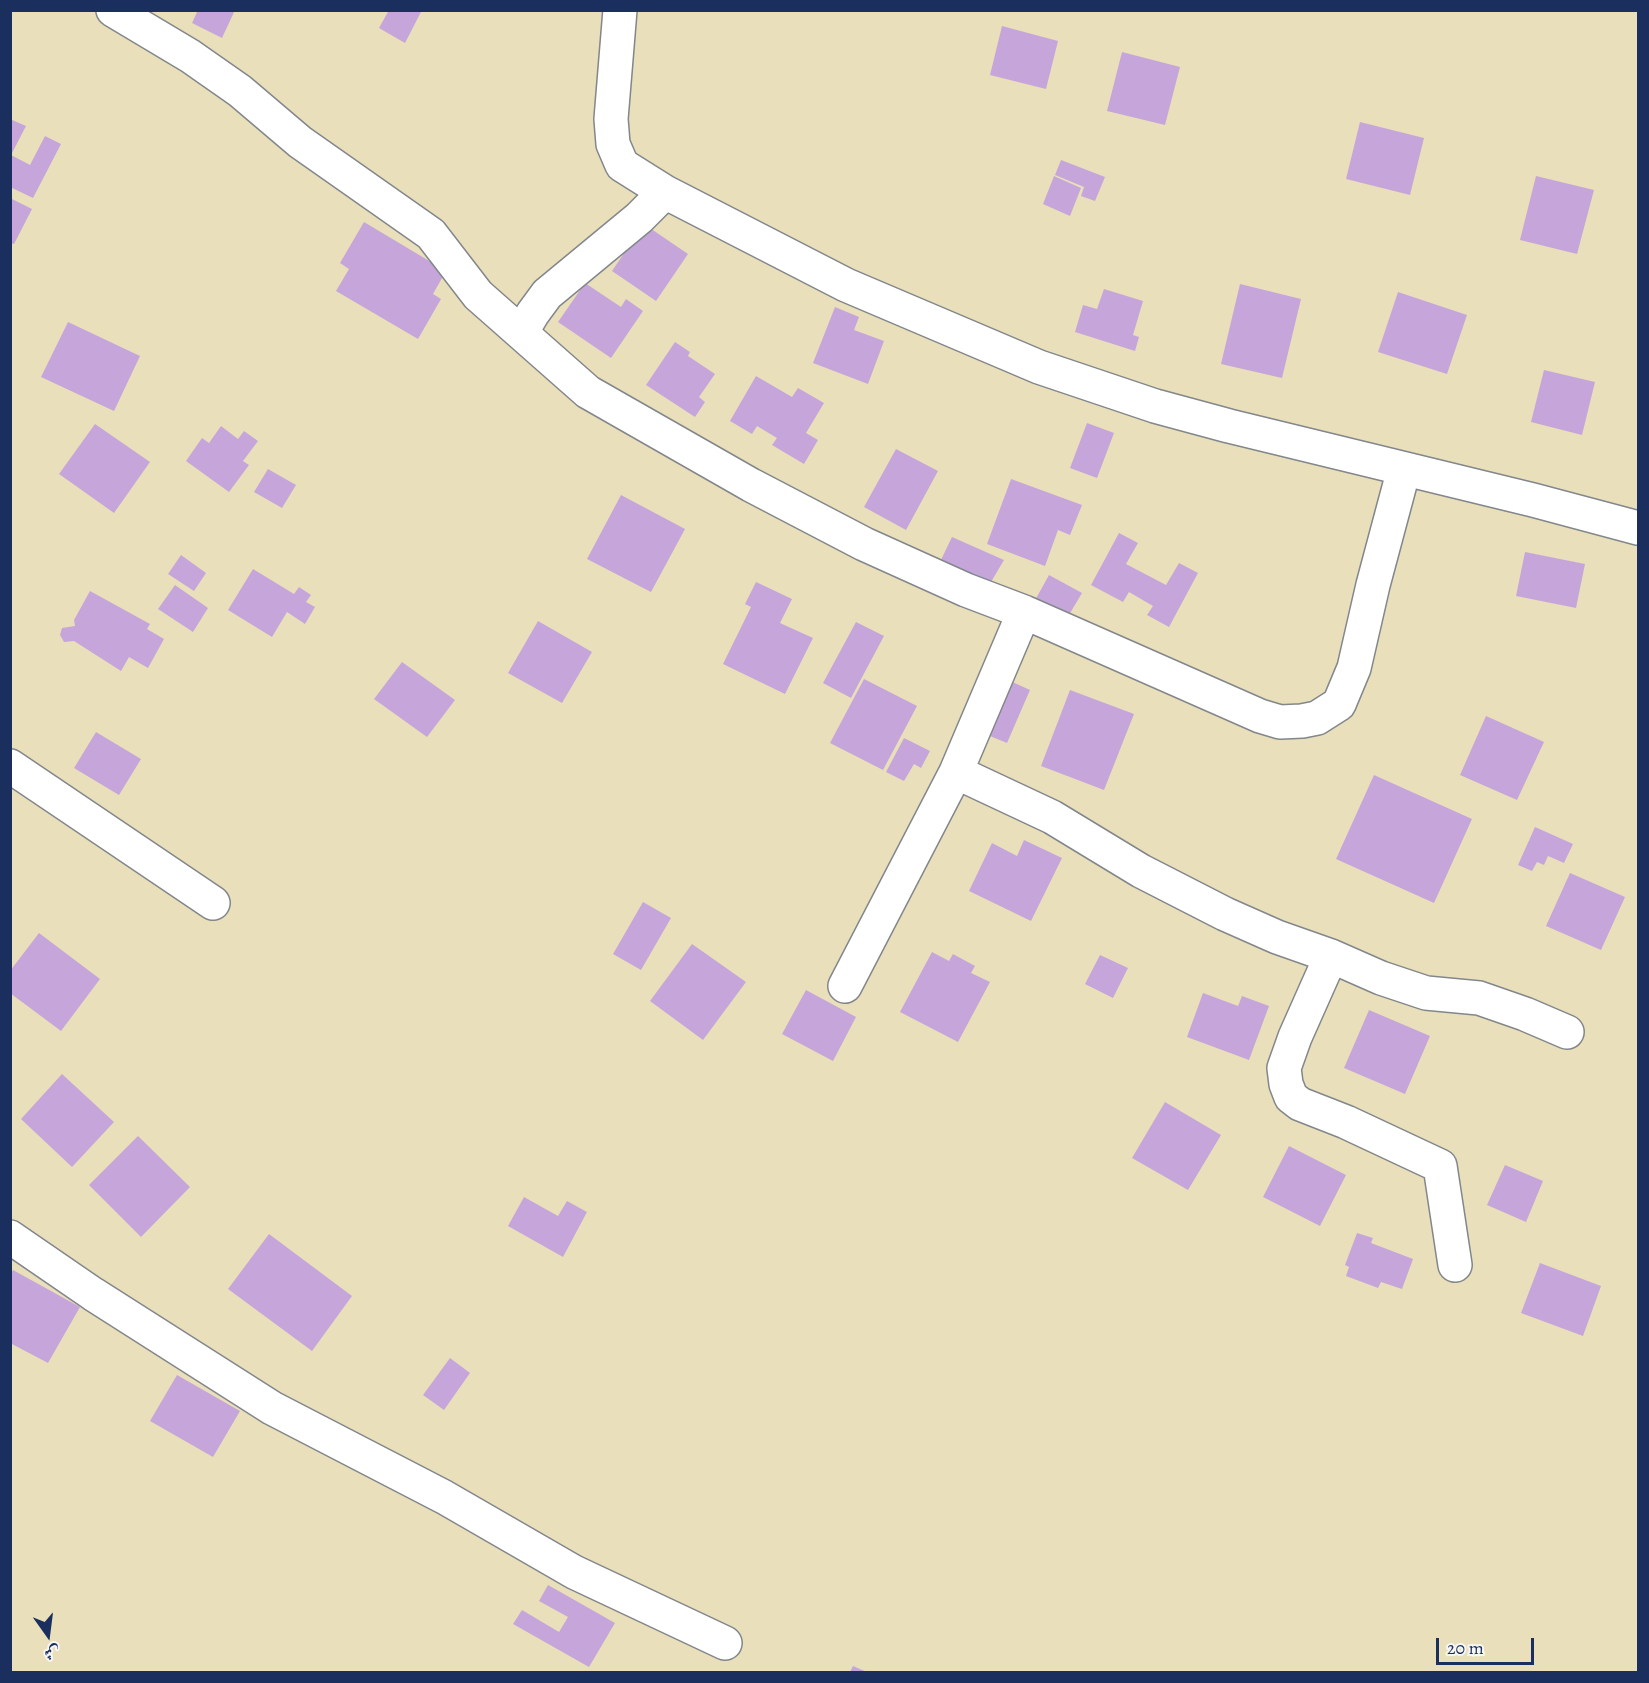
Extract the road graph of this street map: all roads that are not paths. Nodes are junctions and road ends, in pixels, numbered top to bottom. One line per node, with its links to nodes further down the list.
1 (113, 10): 4 (street)
2 (620, 10): 3 (street)
3 (665, 192): 4 (street); 5 (street)
4 (521, 333): 7 (street)
5 (1404, 469): 6 (street); 7 (street)
6 (1638, 528)
7 (1024, 612): 9 (street)
8 (10, 766): 10 (street)
9 (956, 772): 11 (street); 12 (street)
10 (213, 903)
11 (1331, 957): 13 (street); 15 (street)
12 (845, 986)
13 (1567, 1032)
14 (10, 1237): 16 (street)
15 (1455, 1265)
16 (725, 1643)

